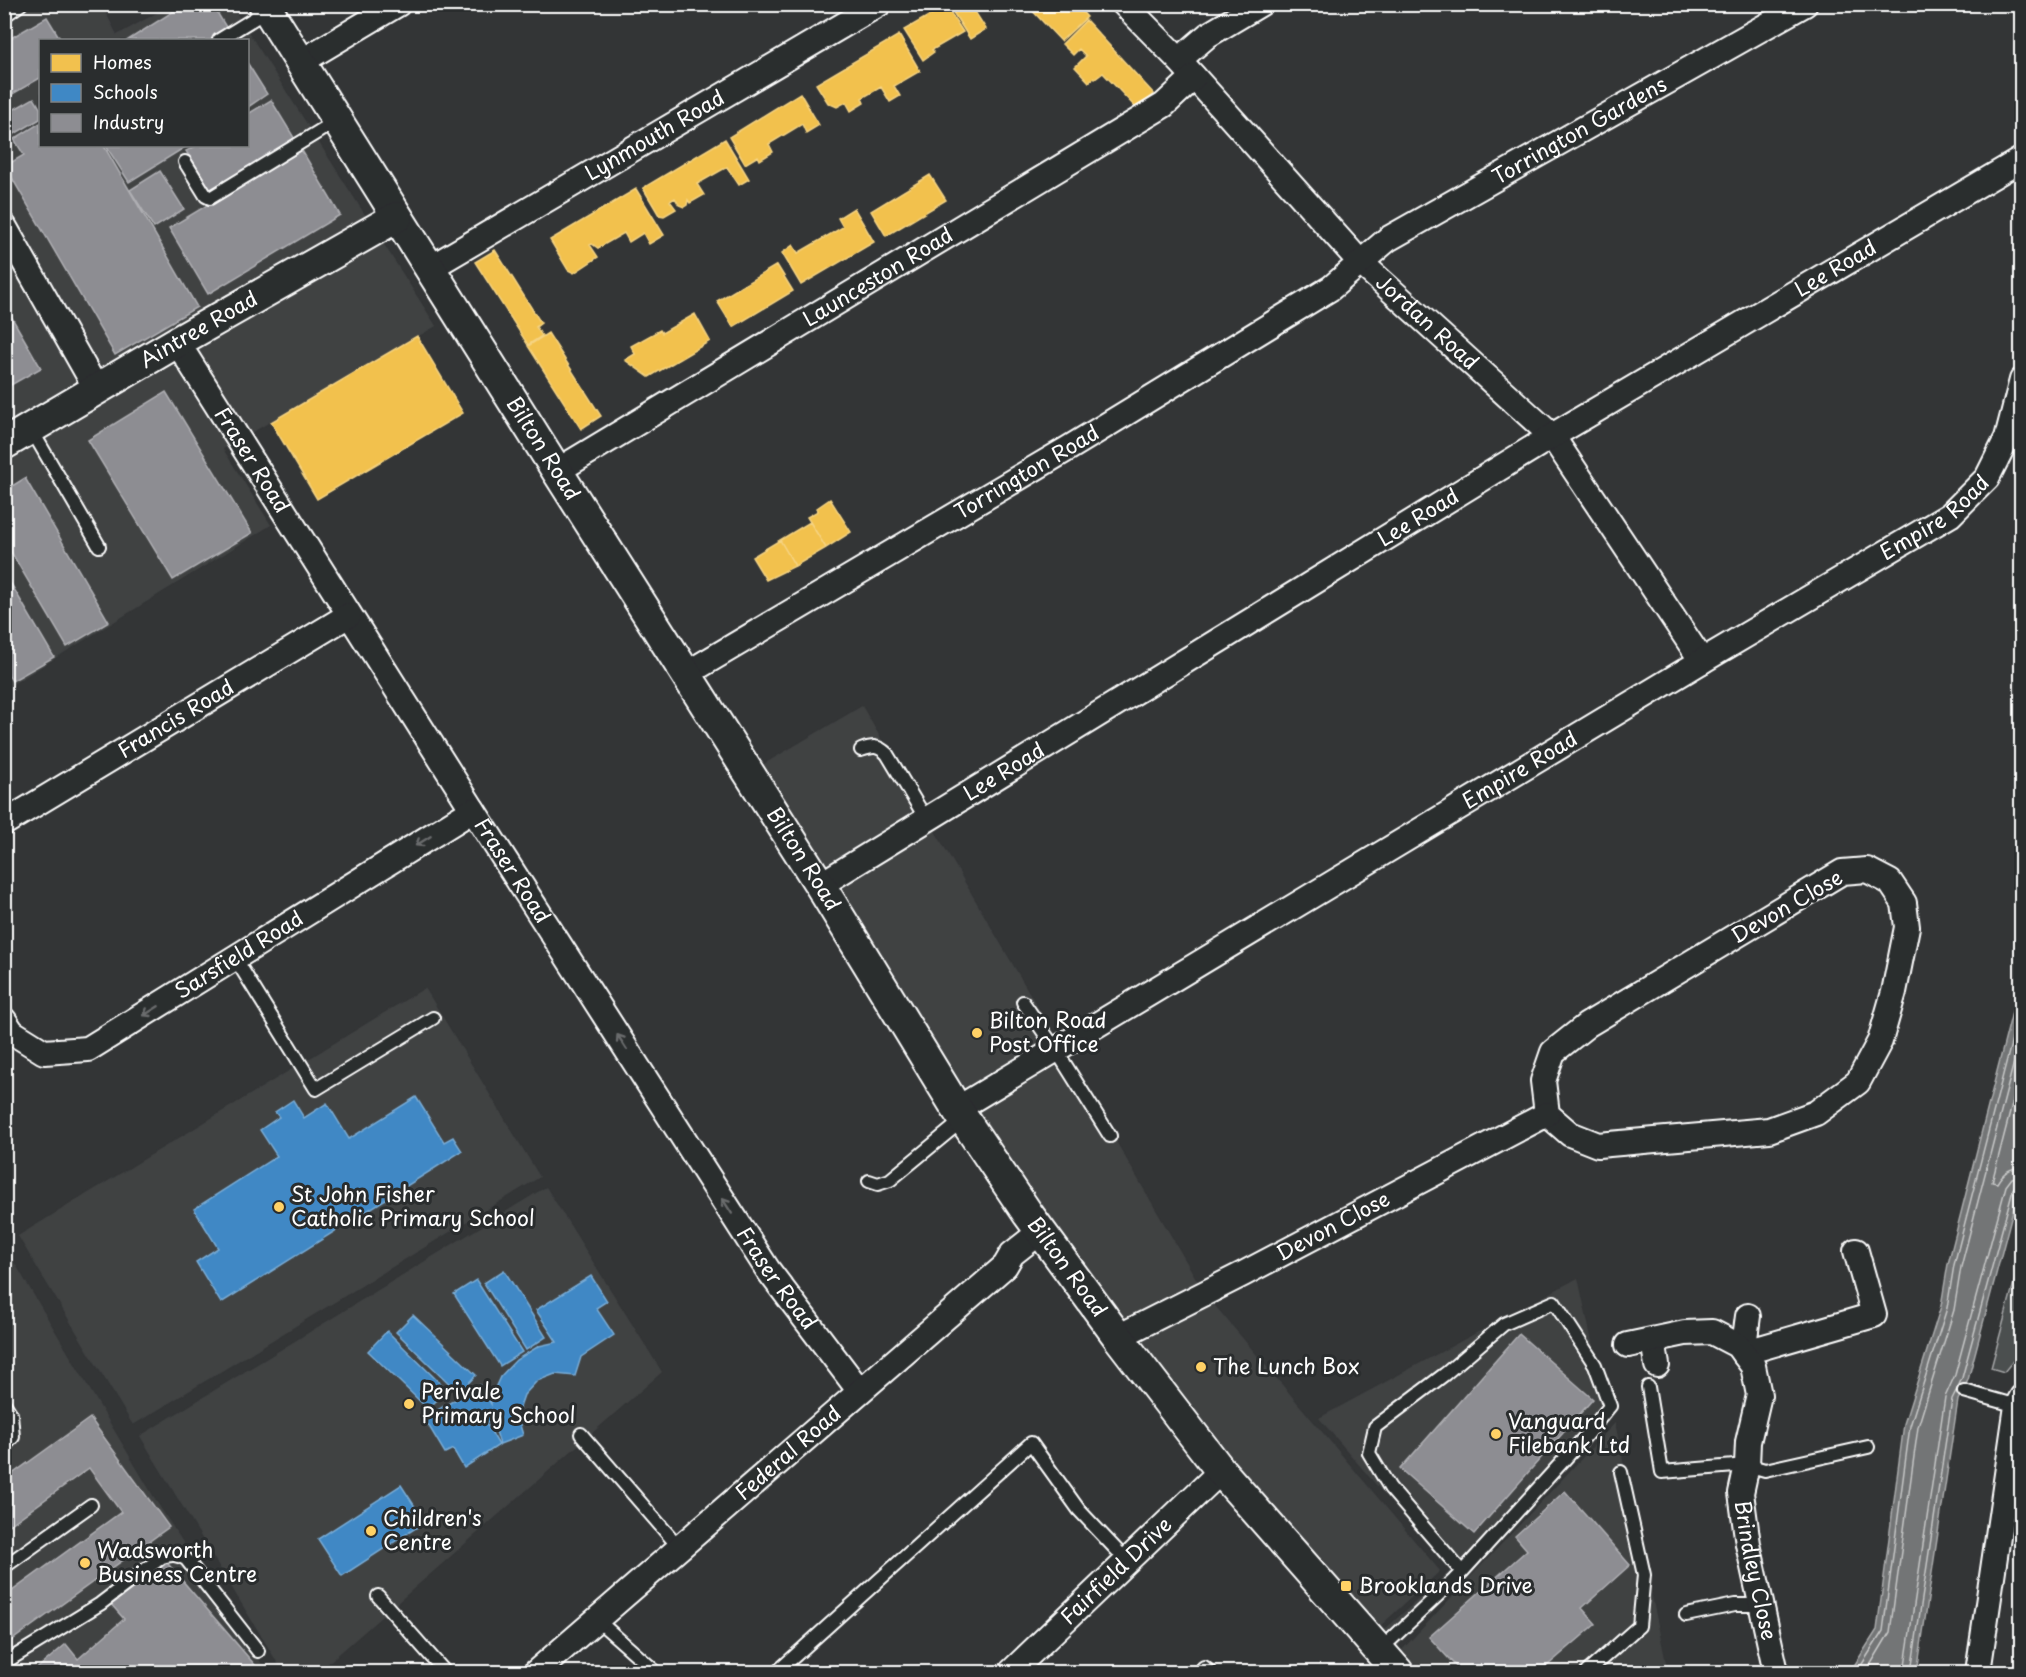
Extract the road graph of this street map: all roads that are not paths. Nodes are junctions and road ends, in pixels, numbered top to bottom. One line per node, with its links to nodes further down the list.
1 (21, 4): 8 (lane)
2 (398, 4): 10 (street)
3 (879, 4): 18 (street, Lynmouth Road)
4 (1124, 4): 11 (street, Jordan Road)
5 (1260, 4): 11 (street, Launceston Road)
6 (1805, 4): 17 (street, Torrington Gardens)
7 (266, 7): 9 (lane); 10 (street, Bilton Road)
8 (4, 16)
9 (220, 39)
10 (299, 63): 12 (street, Bilton Road)
11 (1187, 68): 17 (street, Jordan Road); 25 (street, Launceston Road)
12 (337, 121): 14 (lane); 15 (street, Bilton Road)
13 (2022, 159): 23 (street, Lee Road)
14 (185, 162)
15 (397, 217): 18 (street, Bilton Road); 19 (street, Aintree Road)
16 (4, 226): 21 (street)
17 (1360, 262): 23 (street, Jordan Road); 29 (street, Torrington Road)
18 (430, 268): 25 (street, Bilton Road)
19 (177, 342): 21 (street, Aintree Road); 27 (street, Fraser Road)
20 (2022, 380): 28 (street, Empire Road)
21 (97, 390): 22 (street, Aintree Road)
22 (31, 429): 24 (street, Aintree Road); 26 (lane)
23 (1552, 436): 28 (street, Jordan Road); 32 (street, Lee Road)
24 (4, 444)
25 (557, 471): 29 (street, Bilton Road)
26 (99, 546)
27 (349, 615): 31 (street, Fraser Road); 33 (street, Francis Road)
28 (1702, 661): 39 (street, Empire Road)
29 (686, 674): 34 (street, Bilton Road)
30 (861, 750): 32 (lane)
31 (473, 810): 35 (street, Sarsfield Road, one-way to 35); 52 (street, Fraser Road, one-way to 31)
32 (926, 819): 34 (street, Lee Road)
33 (4, 823)
34 (820, 885): 40 (street, Bilton Road)
35 (235, 958): 37 (lane); 38 (street, Sarsfield Road, one-way to 38)
36 (1023, 1002): 39 (lane)
37 (433, 1018)
38 (4, 1020)
39 (1056, 1050): 40 (street, Empire Road); 42 (lane)
40 (960, 1114): 43 (lane); 44 (street, Bilton Road)
41 (1547, 1114): 41 (street, Devon Close); 47 (street, Devon Close)
42 (1110, 1136)
43 (869, 1181)
44 (1040, 1232): 47 (street, Bilton Road); 52 (street, Federal Road)
45 (1856, 1251): 50 (street)
46 (1748, 1316): 50 (street)
47 (1118, 1337): 60 (street, Bilton Road)
48 (1653, 1340): 49 (street, Brindley Close); 50 (street, Brindley Close); 51 (street)
49 (1628, 1346)
50 (1743, 1353): 59 (street, Brindley Close)
51 (1653, 1376): 59 (lane)
52 (859, 1390): 63 (street, Federal Road)
53 (1964, 1391): 54 (lane)
54 (2019, 1401): 83 (street)
55 (4, 1403): 57 (lane)
56 (581, 1434): 63 (lane)
57 (4, 1446)
58 (1868, 1447): 59 (lane)
59 (1747, 1465): 68 (street, Brindley Close)
60 (1221, 1471): 64 (street, Fairfield Drive); 73 (street, Bilton Road)
61 (1621, 1472): 81 (lane)
62 (91, 1505): 65 (lane)
63 (679, 1547): 70 (street, Federal Road)
64 (1127, 1561): 77 (lane); 78 (street, Fairfield Drive)
65 (4, 1567)
66 (1462, 1572): 66 (lane); 73 (lane)
67 (378, 1596): 74 (lane)
68 (1762, 1605): 69 (lane); 82 (street, Brindley Close)
69 (1686, 1615)
70 (596, 1619): 75 (street, Federal Road); 76 (lane)
71 (258, 1650): 72 (lane)
72 (4, 1663)
73 (1389, 1665)
74 (445, 1672)
75 (536, 1672)
76 (656, 1672)
77 (777, 1672)
78 (1011, 1672)
79 (1199, 1672): 80 (lane)
80 (1210, 1672)
81 (1587, 1672)
82 (1776, 1672)
83 (1978, 1672)

